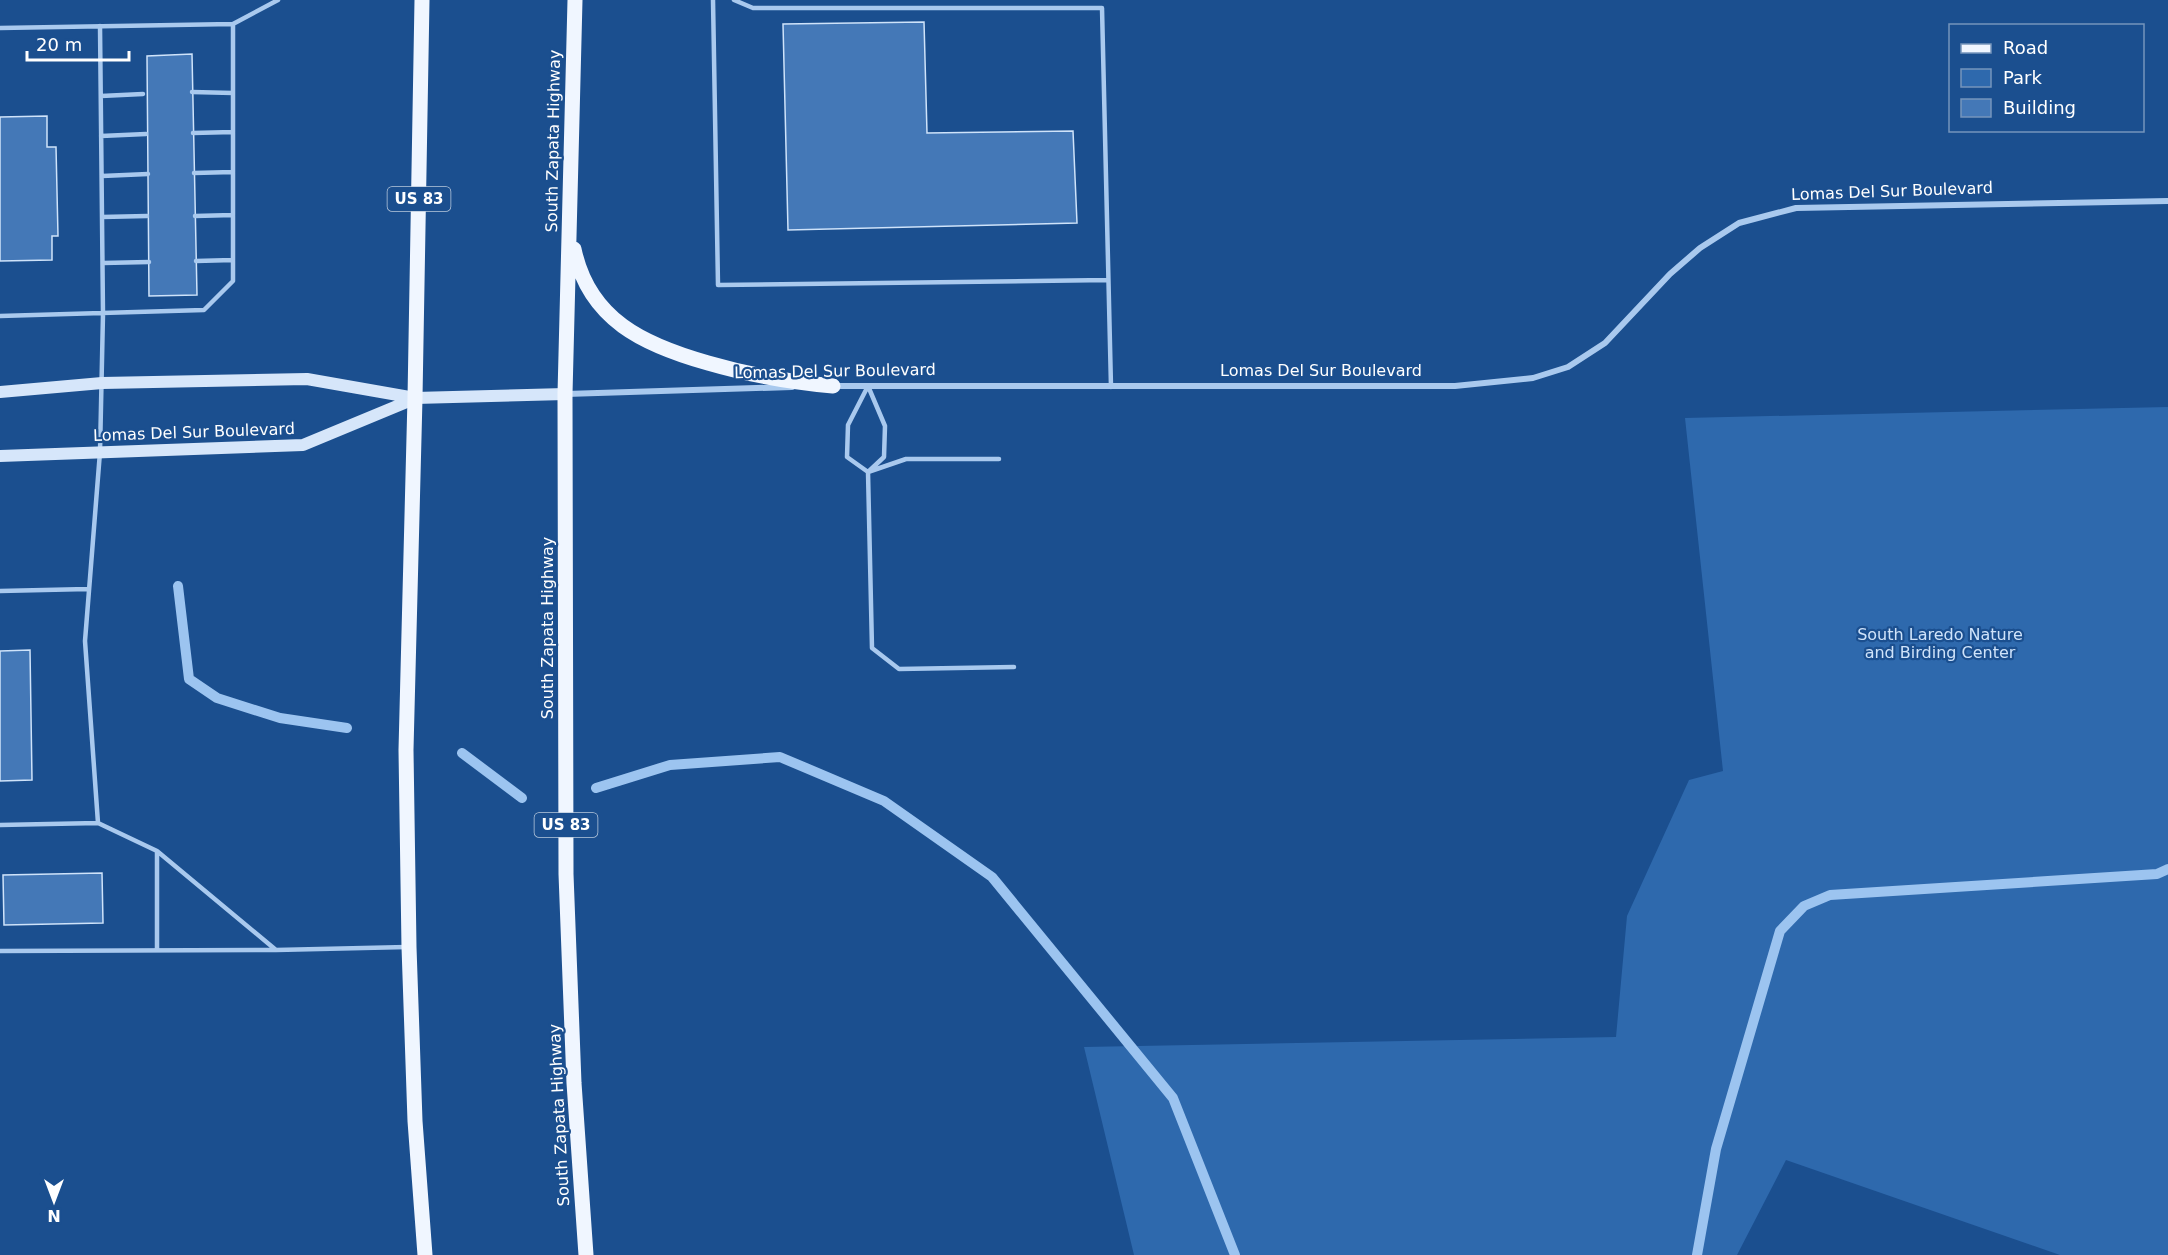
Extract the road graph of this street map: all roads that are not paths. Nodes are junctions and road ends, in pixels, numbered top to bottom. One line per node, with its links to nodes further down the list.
1 (278, 0): 6 (lane)
2 (422, 0): 40 (main road, US 83)
3 (575, 0): 22 (main road, South Zapata Highway / US 83)
4 (713, 0): 31 (lane)
5 (734, 0): 31 (lane)
6 (233, 24): 7 (lane); 10 (lane)
7 (100, 26): 8 (lane); 12 (lane)
8 (0, 28)
9 (192, 93): 10 (lane)
10 (233, 93): 13 (lane)
11 (143, 94): 12 (lane)
12 (101, 96): 16 (lane)
13 (233, 132): 14 (lane); 17 (lane)
14 (193, 133)
15 (146, 134): 16 (lane)
16 (101, 136): 20 (lane)
17 (233, 172): 18 (lane); 23 (lane)
18 (194, 173)
19 (148, 174): 20 (lane)
20 (102, 176): 26 (lane)
21 (2168, 201): 37 (street, Lomas Del Sur Boulevard)
22 (570, 214): 35 (main road); 39 (main road, South Zapata Highway / US 83)
23 (233, 215): 25 (lane); 27 (lane)
24 (147, 216): 26 (lane)
25 (195, 216)
26 (102, 217): 30 (lane)
27 (233, 260): 28 (lane); 32 (lane)
28 (196, 261)
29 (149, 262): 30 (lane)
30 (103, 263): 32 (lane)
31 (1108, 280): 37 (lane)
32 (103, 314): 33 (lane); 34 (lane)
33 (0, 316)
34 (102, 383): 38 (main road, Lomas Del Sur Boulevard); 40 (main road, Lomas Del Sur Boulevard); 41 (lane)
35 (833, 386): 36 (street, Lomas Del Sur Boulevard); 39 (street, Lomas Del Sur Boulevard)
36 (868, 386): 37 (street, Lomas Del Sur Boulevard); 44 (lane); 44 (lane)
37 (1111, 387)
38 (0, 392)
39 (565, 394): 40 (main road, Lomas Del Sur Boulevard); 56 (main road, South Zapata Highway / US 83)
40 (415, 398): 41 (main road, Lomas Del Sur Boulevard); 51 (main road, US 83)
41 (100, 452): 42 (main road, Lomas Del Sur Boulevard); 45 (lane)
42 (0, 456)
43 (999, 459): 44 (lane)
44 (868, 472): 47 (lane)
45 (88, 589): 46 (lane); 48 (lane)
46 (0, 591)
47 (1014, 668)
48 (98, 823): 49 (lane); 50 (lane)
49 (0, 825)
50 (157, 851): 52 (lane); 53 (lane)
51 (409, 947): 53 (lane); 55 (main road, US 83)
52 (157, 950): 53 (lane); 54 (lane)
53 (276, 950)
54 (0, 951)
55 (425, 1255)
56 (586, 1255)

